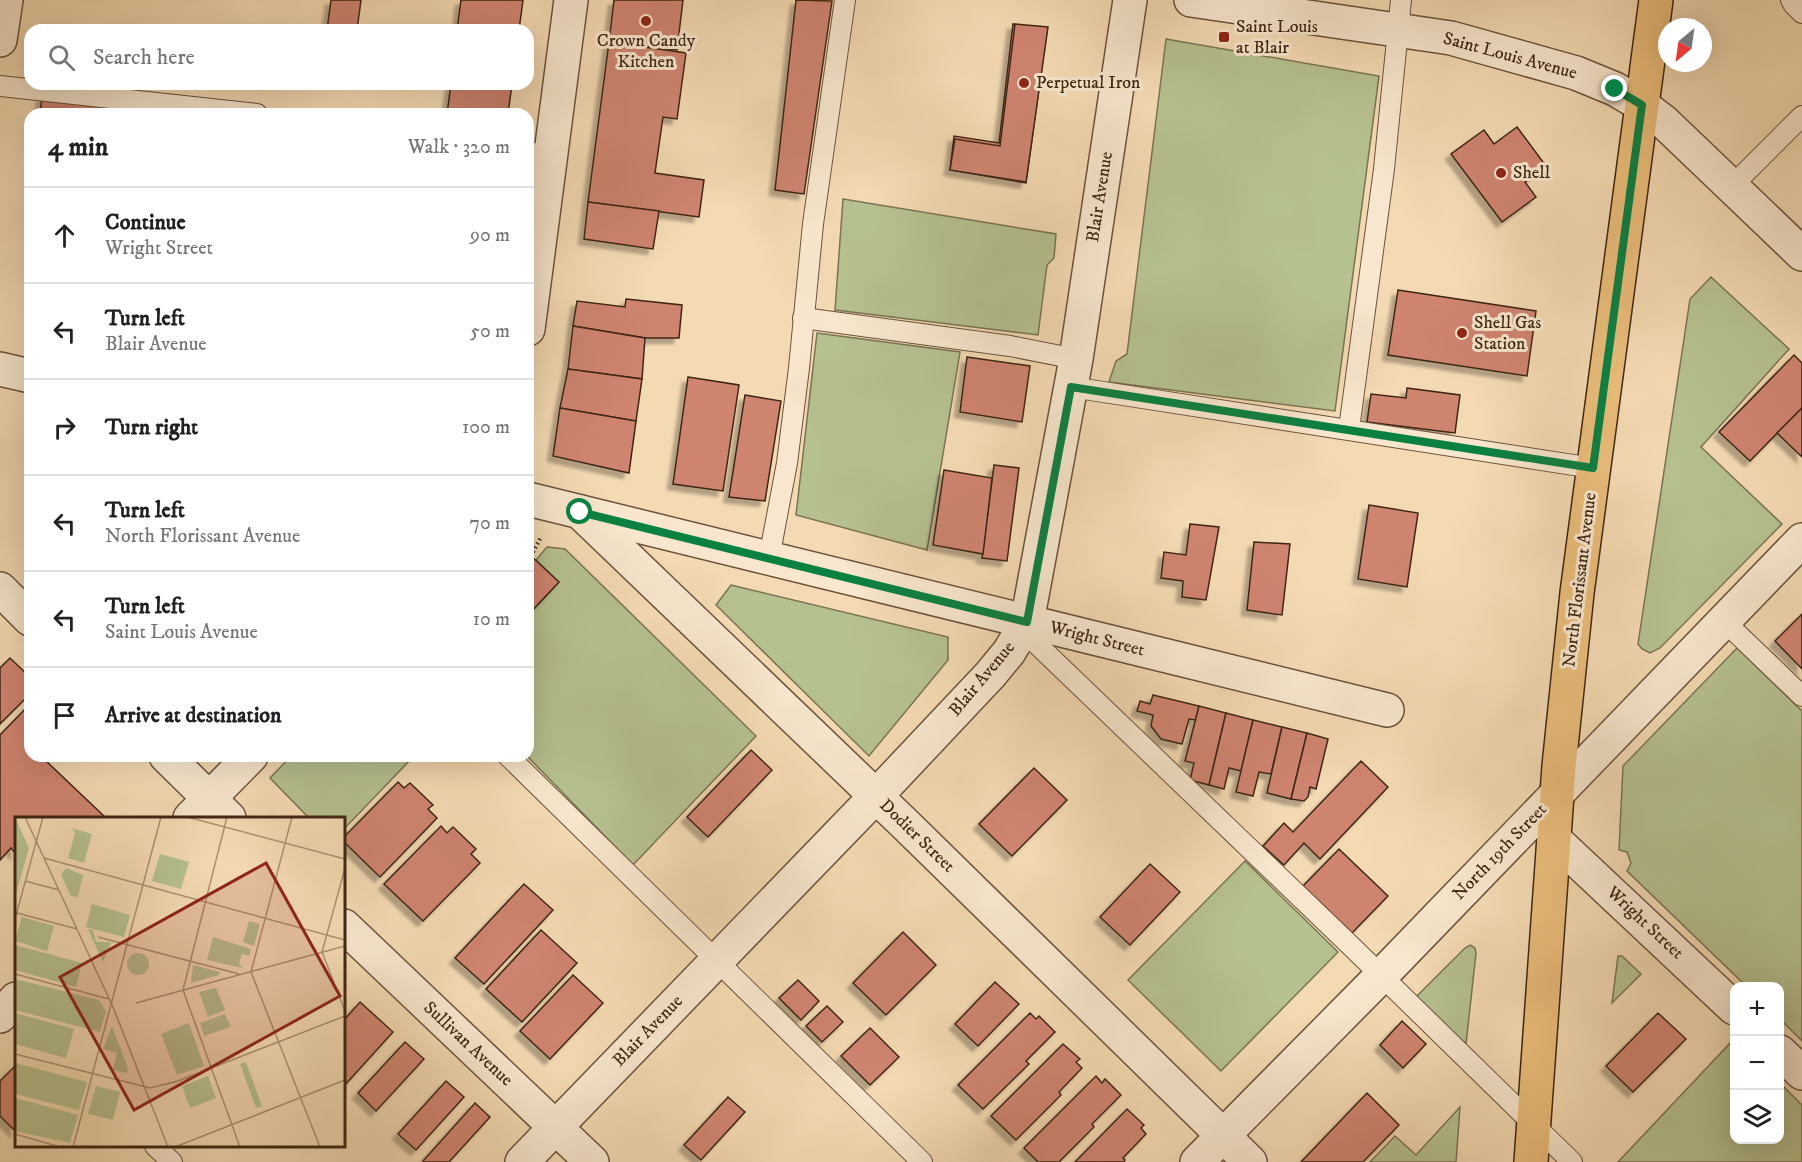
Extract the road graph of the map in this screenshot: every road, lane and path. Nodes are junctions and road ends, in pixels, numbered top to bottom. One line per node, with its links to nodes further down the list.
1 (6, 0): 10 (street)
2 (571, 0): 17 (street)
3 (845, 0): 21 (lane)
4 (1130, 0): 23 (street, Blair Avenue)
5 (1191, 0): 9 (street, Saint Louis Avenue)
6 (1656, 0): 14 (main road, North Florissant Avenue)
7 (1791, 0): 8 (lane)
8 (1802, 13)
9 (1399, 14): 14 (street, Saint Louis Avenue); 25 (lane)
10 (0, 40)
11 (0, 86): 12 (lane)
12 (24, 89)
13 (37, 90): 15 (lane)
14 (1642, 105): 18 (street, Saint Louis Avenue); 26 (main road, North Florissant Avenue)
15 (202, 108)
16 (1802, 116): 18 (lane)
17 (539, 154): 19 (street)
18 (1732, 186): 20 (street, Saint Louis Avenue)
19 (534, 234)
20 (1802, 254)
21 (803, 318): 23 (lane); 32 (lane)
22 (0, 369): 24 (street)
23 (1074, 373): 25 (lane); 36 (street, Blair Avenue)
24 (24, 375)
25 (1349, 429): 26 (lane)
26 (1593, 468): 42 (main road, North Florissant Avenue)
27 (534, 500): 28 (street, Wright Street)
28 (580, 512): 32 (street, Wright Street); 43 (street, Dodier Street)
29 (541, 537): 31 (path)
30 (1802, 540): 35 (street, North 19th Street)
31 (534, 550)
32 (769, 558): 36 (street, Wright Street)
33 (0, 588): 34 (street)
34 (24, 613)
35 (1724, 621): 37 (lane); 42 (street, North 19th Street)
36 (1024, 626): 38 (street, Wright Street); 43 (street, Blair Avenue); 48 (lane)
37 (1802, 696)
38 (1387, 710)
39 (171, 762): 44 (street)
40 (247, 762): 44 (street)
41 (514, 762): 47 (lane)
42 (1558, 792): 45 (main road, North Florissant Avenue); 48 (street, North 19th Street)
43 (876, 796): 47 (street, Blair Avenue); 54 (street, Dodier Street)
44 (210, 812)
45 (1554, 839): 49 (street, Wright Street); 52 (main road, North Florissant Avenue)
46 (345, 927): 53 (street, Sullivan Avenue)
47 (717, 960): 53 (street, Blair Avenue); 59 (lane)
48 (1381, 976): 52 (lane); 54 (street, North 19th Street)
49 (1730, 1004)
50 (1784, 1057): 51 (street)
51 (1802, 1073)
52 (1534, 1124): 62 (main road, North Florissant Avenue); 63 (lane)
53 (555, 1127): 57 (street, Blair Avenue); 58 (street, Sullivan Avenue)
54 (1223, 1135): 60 (street, North 19th Street); 61 (street, Dodier Street)
55 (156, 1147): 56 (lane)
56 (172, 1162)
57 (522, 1162)
58 (592, 1162)
59 (922, 1162)
60 (1197, 1162)
61 (1250, 1162)
62 (1531, 1162)
63 (1572, 1162)

